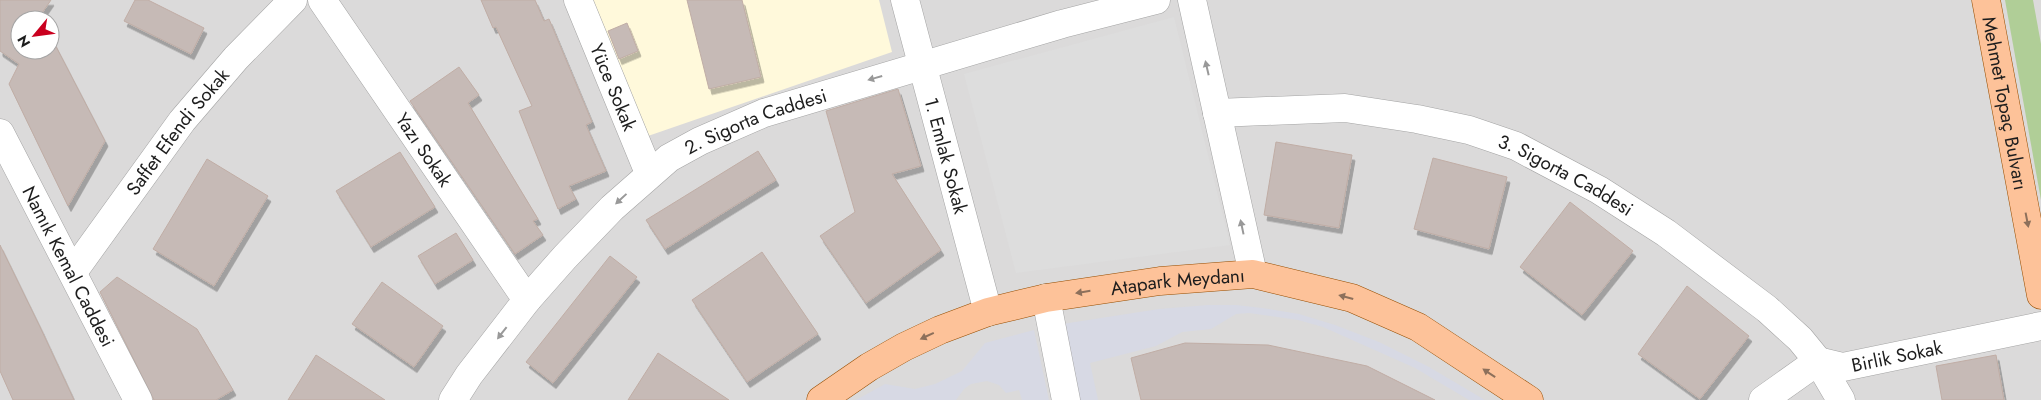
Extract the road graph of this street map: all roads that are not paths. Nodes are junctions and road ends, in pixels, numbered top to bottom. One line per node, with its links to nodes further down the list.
1 (293, 0): 12 (street, Saffet Efendi Sokak)
2 (322, 0): 16 (street, Yazı Sokak)
3 (578, 0): 11 (street, Yüce Sokak)
4 (905, 0): 8 (street, 1. Emlak Sokak)
5 (1156, 0): 8 (street, 2. Sigorta Caddesi)
6 (1192, 0): 9 (street, one-way to 6)
7 (1986, 0): 14 (main road, Mehmet Topaç Bulvarı, one-way to 14)
8 (922, 65): 11 (street, 2. Sigorta Caddesi, one-way to 11); 17 (street, 1. Emlak Sokak)
9 (1217, 112): 13 (street, one-way to 9); 19 (street, 3. Sigorta Caddesi)
10 (0, 133): 12 (street, Namık Kemal Caddesi)
11 (649, 174): 16 (street, 2. Sigorta Caddesi, one-way to 16)
12 (73, 272): 20 (street, Namık Kemal Caddesi)
13 (1253, 274): 15 (main road, Atapark Meydanı, one-way to 15); 24 (main road, Atapark Meydanı, one-way to 13)
14 (2041, 295)
15 (1046, 298): 17 (main road, Atapark Meydanı); 23 (street)
16 (527, 300): 21 (street, 2. Sigorta Caddesi, one-way to 21)
17 (988, 312): 22 (main road, Atapark Meydanı, one-way to 22)
18 (2041, 326): 19 (street, Birlik Sokak)
19 (1818, 360): 25 (street); 26 (street, 3. Sigorta Caddesi)
20 (138, 400)
21 (453, 400)
22 (821, 400)
23 (1066, 400)
24 (1530, 400)
25 (1763, 400)
26 (1841, 400)

